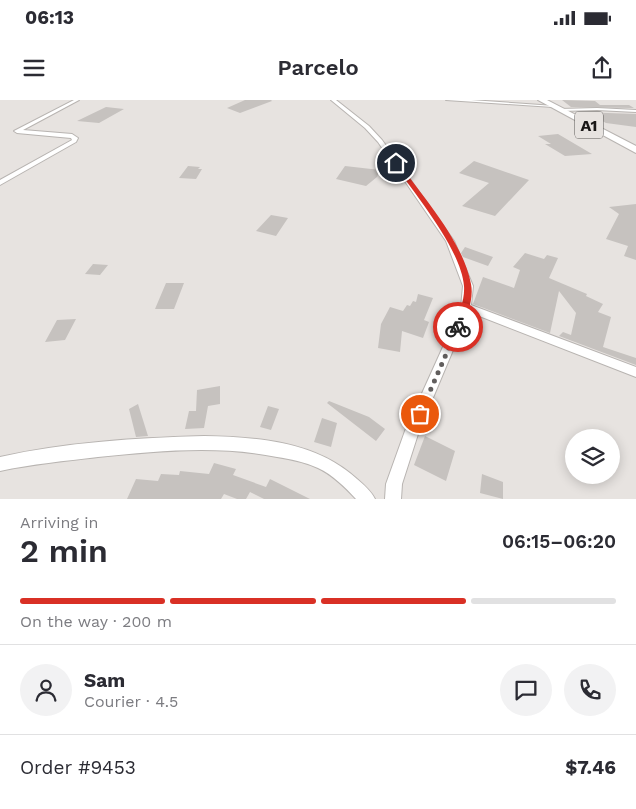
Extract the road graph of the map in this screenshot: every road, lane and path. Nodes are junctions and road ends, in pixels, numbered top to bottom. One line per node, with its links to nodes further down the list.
1 (77, 100): 10 (street)
2 (333, 100): 11 (street)
3 (448, 100): 6 (street)
4 (542, 100): 6 (highway, A1)
5 (618, 105): 7 (street)
6 (557, 108): 7 (street); 9 (highway, A1)
7 (625, 110): 8 (street)
8 (636, 111)
9 (636, 150)
10 (0, 183)
11 (466, 307): 12 (street); 15 (street)
12 (636, 372)
13 (0, 464): 14 (street)
14 (367, 499)
15 (393, 499)

